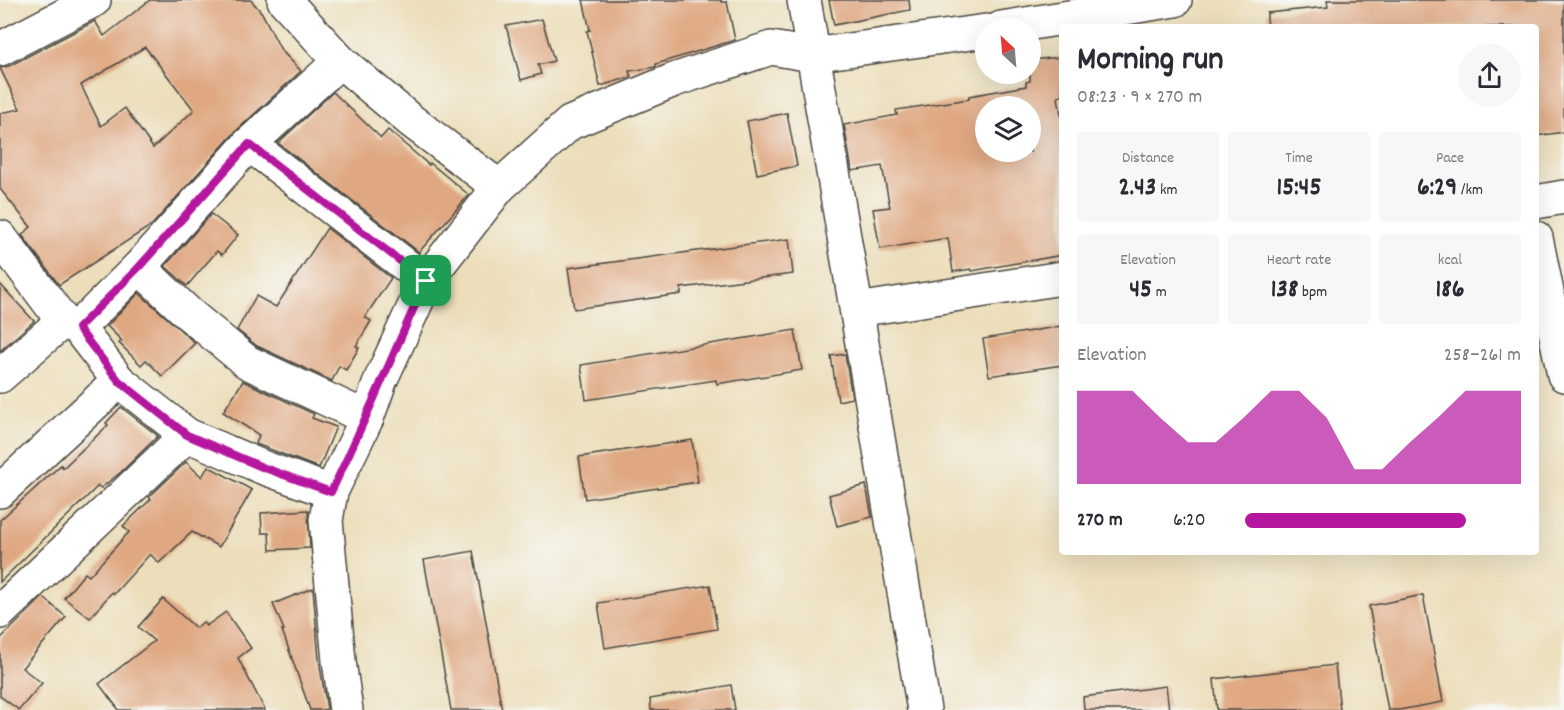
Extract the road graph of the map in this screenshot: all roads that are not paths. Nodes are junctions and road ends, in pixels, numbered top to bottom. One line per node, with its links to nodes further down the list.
1 (94, 0): 8 (street)
2 (284, 0): 10 (street)
3 (804, 0): 9 (street)
4 (1175, 0): 5 (street)
5 (1094, 6): 6 (street)
6 (1041, 19)
7 (975, 33): 9 (street)
8 (0, 49)
9 (812, 55): 12 (street); 20 (street)
10 (340, 61): 11 (street); 12 (street)
11 (249, 144): 17 (street); 19 (street)
12 (499, 187): 19 (street)
13 (1564, 197): 14 (street)
14 (1539, 201)
15 (0, 237): 21 (street)
16 (1539, 252): 23 (street)
17 (139, 267): 21 (street); 25 (street)
18 (1059, 278): 20 (street)
19 (426, 281): 25 (street)
20 (856, 310): 31 (street)
21 (70, 324): 22 (street); 24 (street)
22 (2, 371)
23 (1564, 375)
24 (119, 381): 26 (street); 27 (street)
25 (367, 418): 28 (street)
26 (187, 435): 28 (street); 29 (street)
27 (0, 491)
28 (331, 492): 30 (street)
29 (0, 612)
30 (344, 709)
31 (924, 710)

